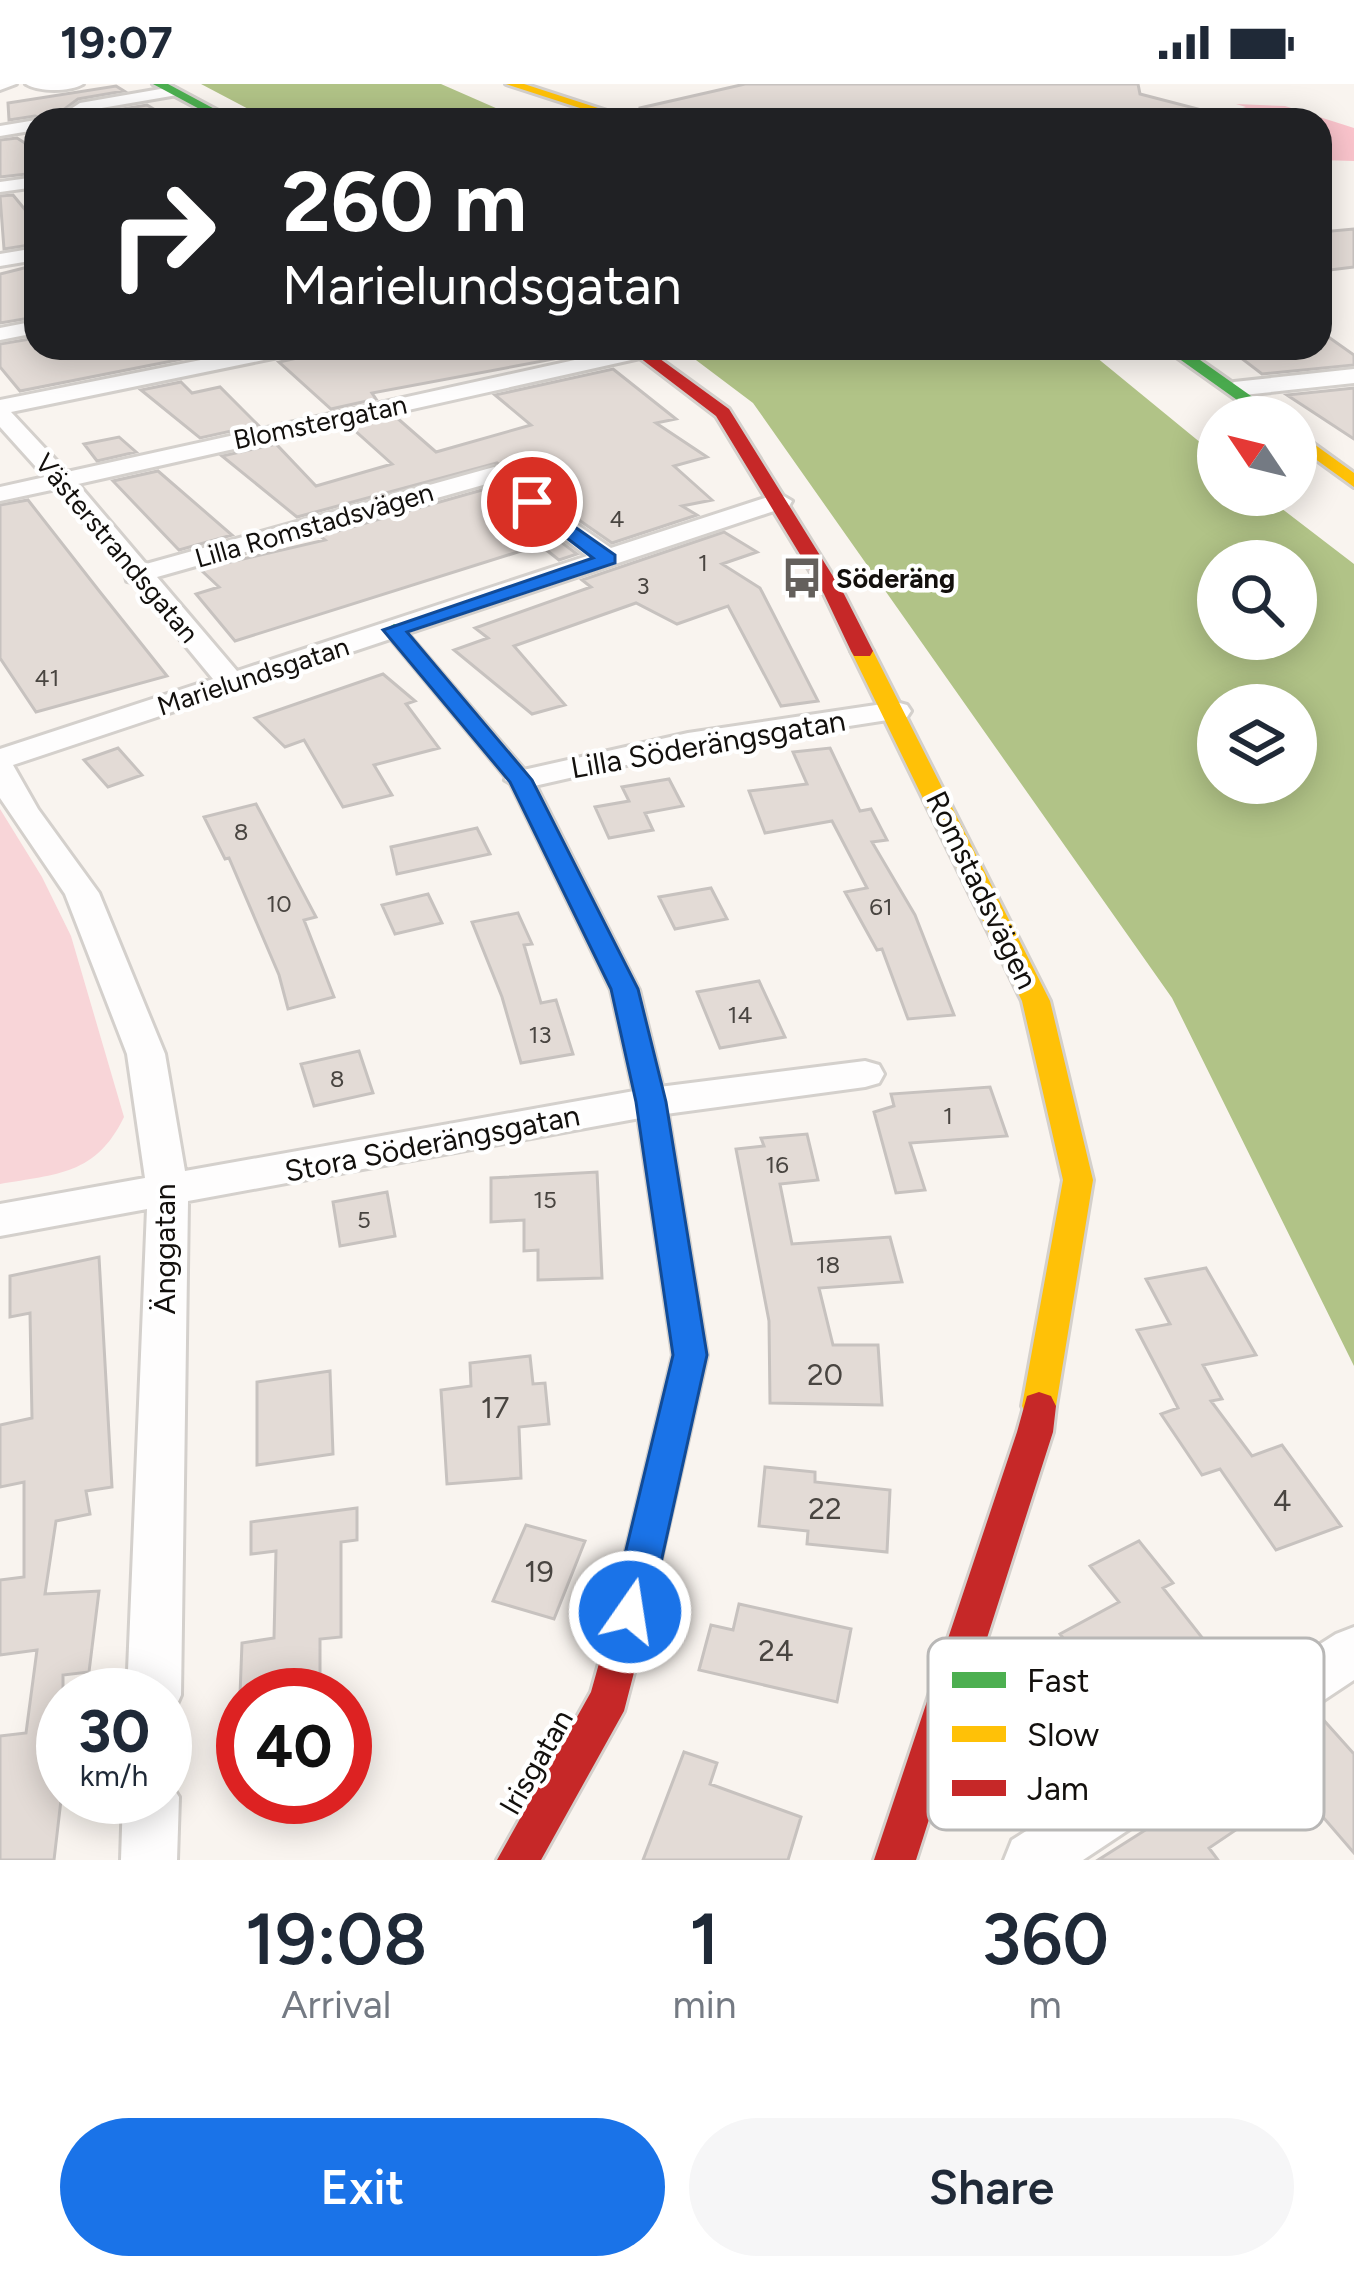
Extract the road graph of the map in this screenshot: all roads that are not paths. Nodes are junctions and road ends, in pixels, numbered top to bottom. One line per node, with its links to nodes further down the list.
1 (34, 84): 2 (street)
2 (76, 84)
3 (512, 84): 7 (street)
4 (165, 88): 5 (street); 6 (street)
5 (83, 108)
6 (205, 108)
7 (590, 108)
8 (236, 360): 15 (street)
9 (593, 360): 17 (street, Blomstergatan)
10 (651, 360): 20 (street, Romstadsvägen)
11 (1190, 360): 13 (street)
12 (1354, 376): 13 (street)
13 (1234, 389): 14 (street)
14 (1244, 396)
15 (0, 410): 17 (street, Västerstrandsgatan)
16 (1317, 453): 18 (street)
17 (64, 478): 19 (street, Blomstergatan); 22 (street, Västerstrandsgatan)
18 (1354, 482)
19 (0, 494)
20 (780, 501): 21 (street, Marielundsgatan); 25 (street, Romstadsvägen)
21 (608, 559): 22 (street, Lilla Romstadsvägen); 23 (street, Marielundsgatan)
22 (136, 575): 24 (street, Västerstrandsgatan)
23 (394, 630): 24 (street, Marielundsgatan); 28 (street, Irisgatan)
24 (232, 683): 26 (street, Marielundsgatan)
25 (896, 711): 28 (street, Lilla Söderängsgatan); 33 (street, Romstadsvägen)
26 (0, 759)
27 (0, 769): 31 (street, Änggatan)
28 (520, 780): 30 (street, Irisgatan)
29 (865, 1074): 30 (street, Stora Söderängsgatan)
30 (651, 1102): 31 (street, Stora Söderängsgatan); 41 (street, Irisgatan)
31 (168, 1192): 32 (street, Stora Söderängsgatan); 35 (street, Änggatan)
32 (0, 1220)
33 (968, 1638)
34 (1354, 1651): 36 (street)
35 (155, 1668)
36 (1324, 1670)
37 (928, 1759): 42 (street, Romstadsvägen)
38 (150, 1824): 40 (street)
39 (1078, 1830): 43 (street)
40 (149, 1860)
41 (518, 1860)
42 (895, 1860)
43 (1032, 1860)

